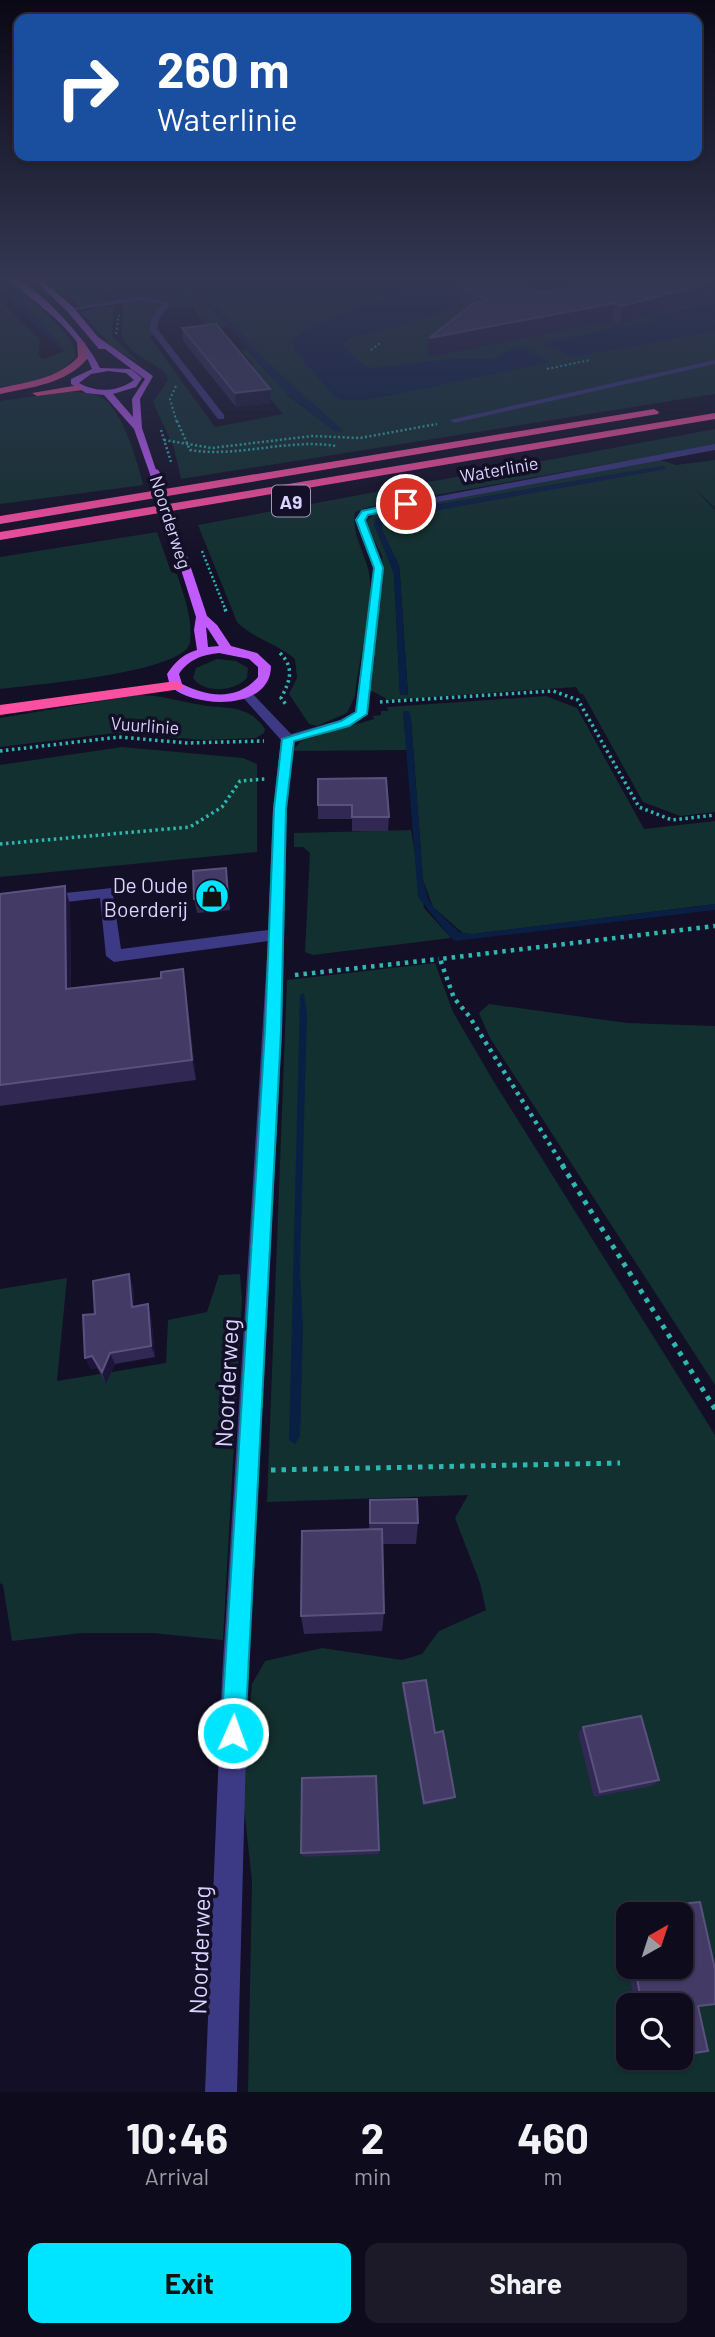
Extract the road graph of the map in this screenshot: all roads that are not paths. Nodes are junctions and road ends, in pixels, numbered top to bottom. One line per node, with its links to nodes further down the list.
1 (64, 374): 10 (highway)
2 (83, 374): 7 (main road)
3 (134, 374): 8 (main road, Noorderweg)
4 (144, 374): 12 (main road, Noorderweg)
5 (187, 374): 14 (street)
6 (663, 374): 15 (street)
7 (76, 384): 9 (main road); 10 (highway)
8 (122, 390): 9 (main road); 12 (main road, Noorderweg)
9 (106, 392): 16 (main road, Noorderweg)
10 (0, 394)
11 (661, 411): 19 (highway, A9)
12 (137, 414): 16 (main road, Noorderweg)
13 (715, 416): 17 (highway, A9)
14 (221, 417)
15 (454, 420)
16 (138, 428): 26 (main road, Noorderweg, bridge)
17 (579, 441): 20 (highway, A9); 25 (highway, A9)
18 (715, 447): 33 (street, Waterlinie)
19 (136, 499): 21 (highway, A9); 22 (highway, A9)
20 (279, 503)
21 (0, 512)
22 (0, 520)
23 (182, 520): 24 (highway)
24 (158, 524)
25 (0, 536)
26 (202, 617): 27 (main road, Noorderweg); 28 (main road, Noorderweg)
27 (227, 649): 28 (main road); 30 (main road)
28 (203, 652): 29 (main road)
29 (175, 680): 30 (main road); 31 (highway); 32 (highway)
30 (246, 694): 33 (street)
31 (0, 699)
32 (0, 710)
33 (288, 739): 35 (street, Noorderweg)
34 (0, 905): 35 (street)
35 (276, 934): 36 (street, Noorderweg)
36 (220, 2092)

